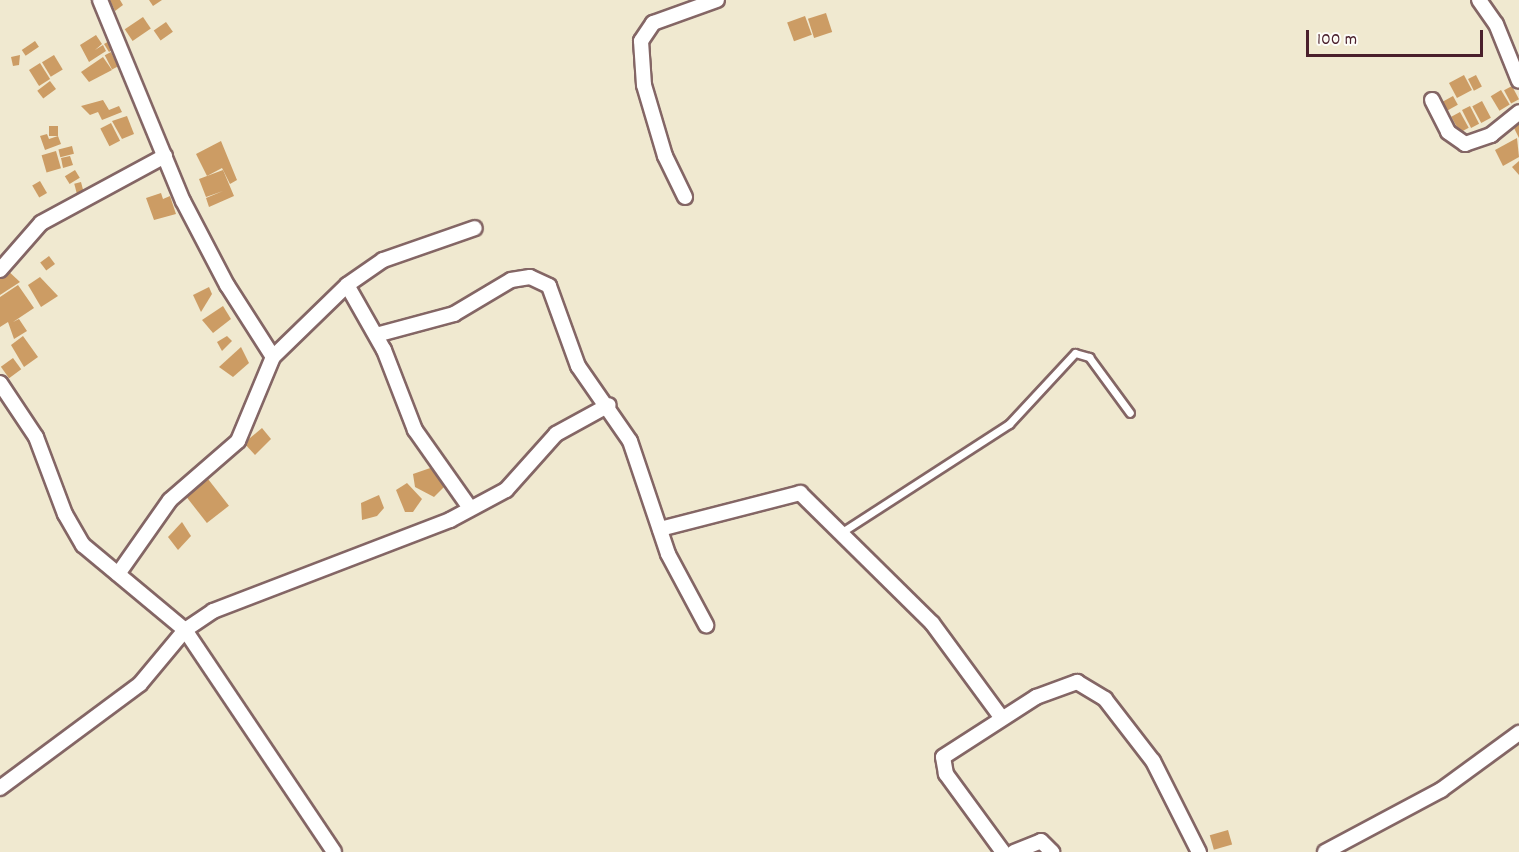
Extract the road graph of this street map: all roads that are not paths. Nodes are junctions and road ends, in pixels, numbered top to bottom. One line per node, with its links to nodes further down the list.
1 (100, 0): 7 (street)
2 (717, 0): 8 (street)
3 (1479, 0): 4 (street)
4 (1519, 81)
5 (1432, 100): 6 (street)
6 (1519, 112)
7 (165, 156): 10 (street); 13 (street)
8 (685, 197)
9 (475, 228): 11 (street)
10 (0, 270)
11 (346, 285): 12 (street); 13 (street)
12 (376, 335): 15 (street); 17 (street)
13 (273, 357): 20 (street)
14 (0, 382): 20 (street)
15 (609, 405): 17 (street); 18 (street)
16 (1130, 413): 19 (lane)
17 (470, 508): 22 (street)
18 (660, 529): 19 (street); 21 (street)
19 (842, 532): 23 (street)
20 (118, 574): 22 (street)
21 (706, 625)
22 (185, 630): 25 (street); 26 (street)
23 (1001, 717): 27 (street); 30 (street)
24 (1519, 733): 31 (street)
25 (0, 789)
26 (334, 852)
27 (1003, 852)
28 (1014, 852): 29 (street)
29 (1052, 852)
30 (1199, 852)
31 (1325, 852)

